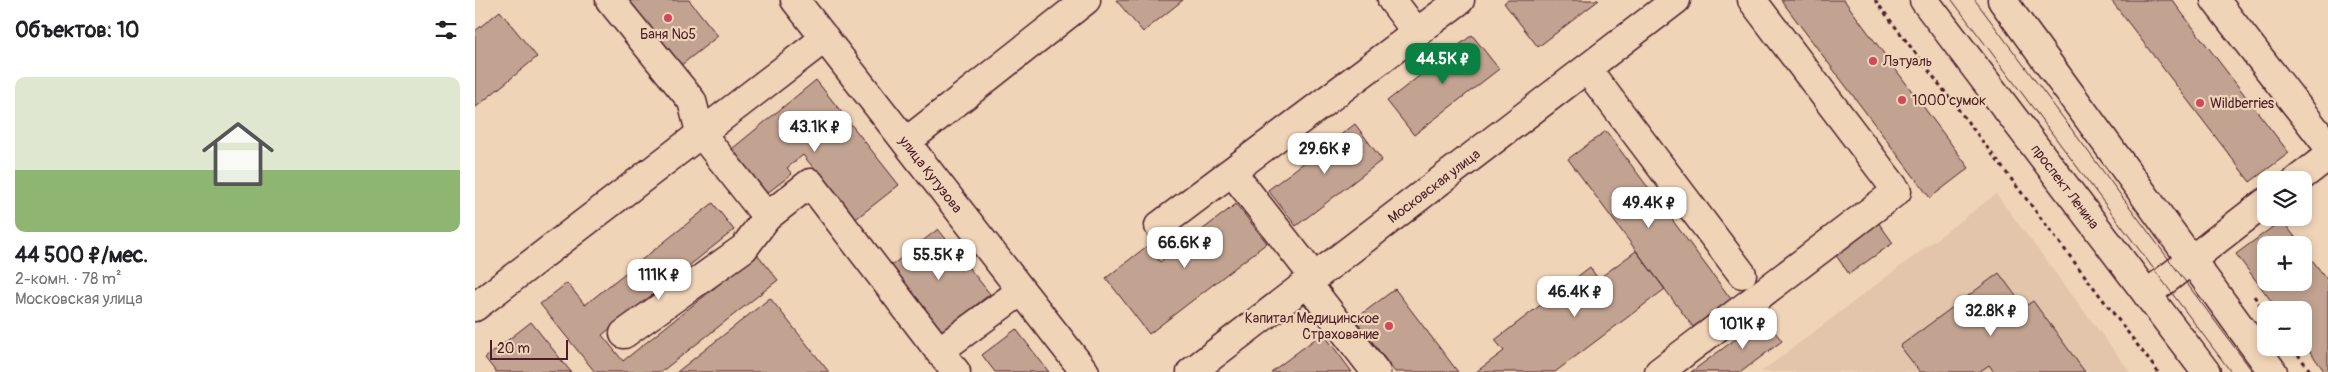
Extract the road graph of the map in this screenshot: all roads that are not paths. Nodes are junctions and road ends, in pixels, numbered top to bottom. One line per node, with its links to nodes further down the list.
1 (610, 0): 14 (street)
2 (795, 0): 12 (street, улица Кутузова)
3 (1086, 0): 15 (street)
4 (1392, 0): 11 (street)
5 (1460, 0): 11 (street)
6 (1677, 0): 13 (street, Московская улица)
7 (1752, 0): 35 (street)
8 (1924, 0): 27 (street, проспект Ленина)
9 (2001, 0): 23 (street)
10 (2215, 0): 16 (street)
11 (1417, 33): 19 (street)
12 (825, 38): 14 (street); 15 (street, улица Кутузова)
13 (1587, 68): 24 (street); 25 (street, Московская улица)
14 (701, 132): 21 (street); 28 (street)
15 (906, 142): 26 (street, улица Кутузова)
16 (2328, 146)
17 (2328, 156): 18 (street)
18 (2309, 171)
19 (1232, 172): 22 (street); 25 (street)
20 (2257, 209): 23 (street)
21 (767, 216): 29 (street); 30 (street)
22 (1159, 226)
23 (2192, 261): 27 (street); 37 (street)
24 (1742, 274)
25 (1311, 280): 33 (street, Московская улица); 34 (street)
26 (1021, 291): 30 (street); 32 (street, улица Кутузова)
27 (2147, 294): 36 (street, проспект Ленина)
28 (479, 297)
29 (624, 334)
30 (939, 351): 31 (street)
31 (956, 372)
32 (1085, 372)
33 (1191, 372)
34 (1376, 372)
35 (1659, 372)
36 (2206, 372)
37 (2273, 372)

